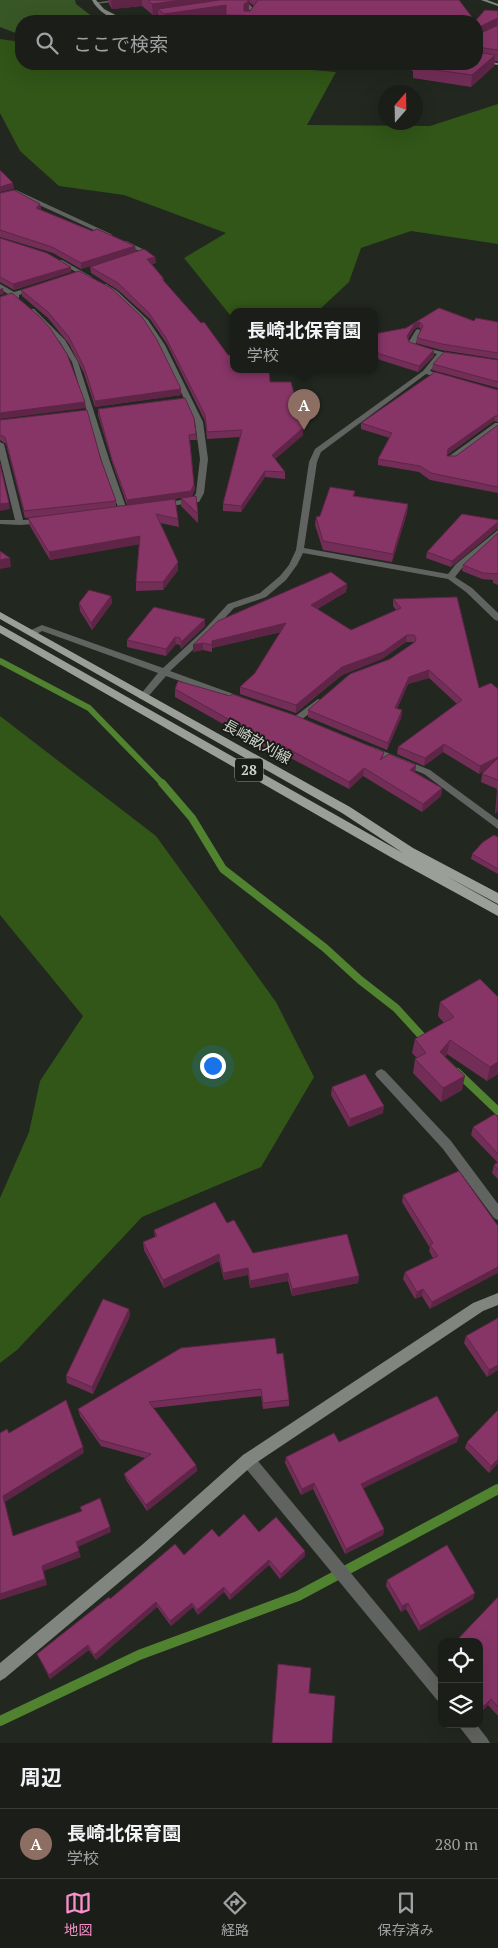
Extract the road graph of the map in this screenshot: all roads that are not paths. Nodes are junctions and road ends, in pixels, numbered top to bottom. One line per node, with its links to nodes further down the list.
1 (129, 0): 3 (street)
2 (483, 0): 4 (street)
3 (94, 2): 6 (street)
4 (498, 5)
5 (242, 6): 7 (street)
6 (110, 15)
7 (250, 15)
8 (483, 61): 9 (street)
9 (498, 64)
10 (0, 196): 11 (street)
11 (112, 236)
12 (120, 240): 14 (street)
13 (50, 256): 16 (street)
14 (127, 258)
15 (90, 270): 16 (street)
16 (81, 273): 17 (street); 29 (street)
17 (73, 276)
18 (0, 286): 20 (street)
19 (39, 286): 20 (street)
20 (14, 294): 21 (street); 22 (street)
21 (0, 299)
22 (20, 300)
23 (27, 306): 32 (street)
24 (418, 331): 25 (street)
25 (441, 354): 26 (street); 27 (street)
26 (460, 357)
27 (426, 372): 28 (street); 43 (street)
28 (453, 380)
29 (188, 399): 30 (street); 37 (street)
30 (178, 400)
31 (101, 410): 32 (street)
32 (92, 411): 33 (street); 38 (street)
33 (82, 412)
34 (498, 425): 36 (street)
35 (0, 444): 41 (street)
36 (451, 459)
37 (151, 506)
38 (132, 509)
39 (54, 520): 41 (street)
40 (0, 522): 41 (street)
41 (20, 523)
42 (498, 532): 44 (street)
43 (300, 550): 44 (street); 49 (street)
44 (450, 578): 46 (street)
45 (0, 615): 48 (main road, 長崎畝刈線 / 28)
46 (498, 618)
47 (0, 628): 57 (main road, 長崎畝刈線 / 28)
48 (32, 633): 49 (street); 50 (main road, 長崎畝刈線 / 28)
49 (163, 673): 50 (street); 52 (street)
50 (143, 697): 56 (main road, 長崎畝刈線 / 28)
51 (323, 698): 53 (street)
52 (244, 701)
53 (307, 723)
54 (362, 746): 55 (street)
55 (498, 825)
56 (498, 899)
57 (498, 911)
58 (381, 1074): 59 (street)
59 (498, 1214)
60 (498, 1299): 61 (street)
61 (248, 1460): 62 (street); 63 (street)
62 (0, 1672)
63 (438, 1690)
64 (469, 1728): 65 (street)
65 (482, 1743)

